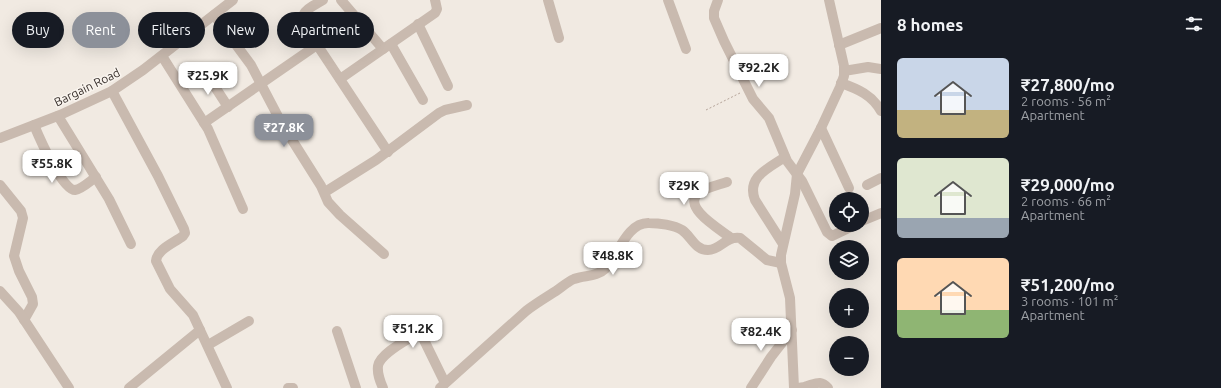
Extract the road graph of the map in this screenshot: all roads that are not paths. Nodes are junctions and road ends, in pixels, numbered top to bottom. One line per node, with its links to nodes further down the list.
1 (234, 0): 9 (street, Bargain Road)
2 (323, 0): 10 (street)
3 (341, 0): 16 (street)
4 (435, 0): 12 (street)
5 (548, 0): 14 (street)
6 (668, 0): 20 (street)
7 (718, 0): 40 (street)
8 (829, 0): 15 (street)
9 (218, 12)
10 (306, 12)
11 (213, 16): 21 (street, Bargain Road)
12 (418, 24): 16 (street); 28 (street)
13 (881, 28): 15 (street)
14 (559, 38)
15 (839, 45): 23 (street)
16 (387, 46): 25 (street); 30 (street)
17 (238, 48): 27 (street)
18 (313, 48): 27 (street)
19 (319, 48): 25 (street)
20 (686, 49)
21 (162, 56): 29 (street, Bargain Road); 35 (street)
22 (881, 69): 23 (street)
23 (844, 70): 26 (street)
24 (206, 74): 32 (street)
25 (340, 79): 39 (street)
26 (841, 83): 33 (street); 37 (street)
27 (261, 85): 32 (street); 48 (street)
28 (448, 86)
29 (112, 91): 34 (street, Bargain Road); 61 (street)
30 (423, 100)
31 (467, 105): 39 (street)
32 (228, 107): 35 (street)
33 (881, 111)
34 (58, 116): 36 (street, Bargain Road); 42 (street)
35 (204, 123): 49 (street)
36 (34, 125): 38 (street, Bargain Road); 42 (street)
37 (822, 128): 41 (street); 47 (street)
38 (0, 138)
39 (388, 152): 48 (street)
40 (786, 157): 41 (street); 55 (street)
41 (797, 174): 52 (street); 55 (street)
42 (96, 177): 54 (street)
43 (881, 178): 46 (street)
44 (727, 182): 53 (street)
45 (0, 185): 59 (street)
46 (867, 185)
47 (849, 188)
48 (325, 192): 56 (street)
49 (243, 209)
50 (881, 213): 51 (street)
51 (869, 218)
52 (842, 232)
53 (731, 238): 57 (street); 65 (street)
54 (131, 244)
55 (783, 244): 57 (street)
56 (384, 254)
57 (781, 263): 63 (street)
58 (0, 291): 59 (street)
59 (24, 320): 66 (street)
60 (248, 322): 64 (street)
61 (200, 330): 64 (street); 67 (street)
62 (337, 330): 71 (street)
63 (792, 330): 73 (street); 74 (street)
64 (208, 346): 68 (street)
65 (442, 386): 72 (street)
66 (69, 388)
67 (129, 388)
68 (227, 388)
69 (288, 388): 70 (street)
70 (293, 388)
71 (356, 388)
72 (383, 388)
73 (751, 388)
74 (794, 388): 75 (street)
75 (828, 388)

